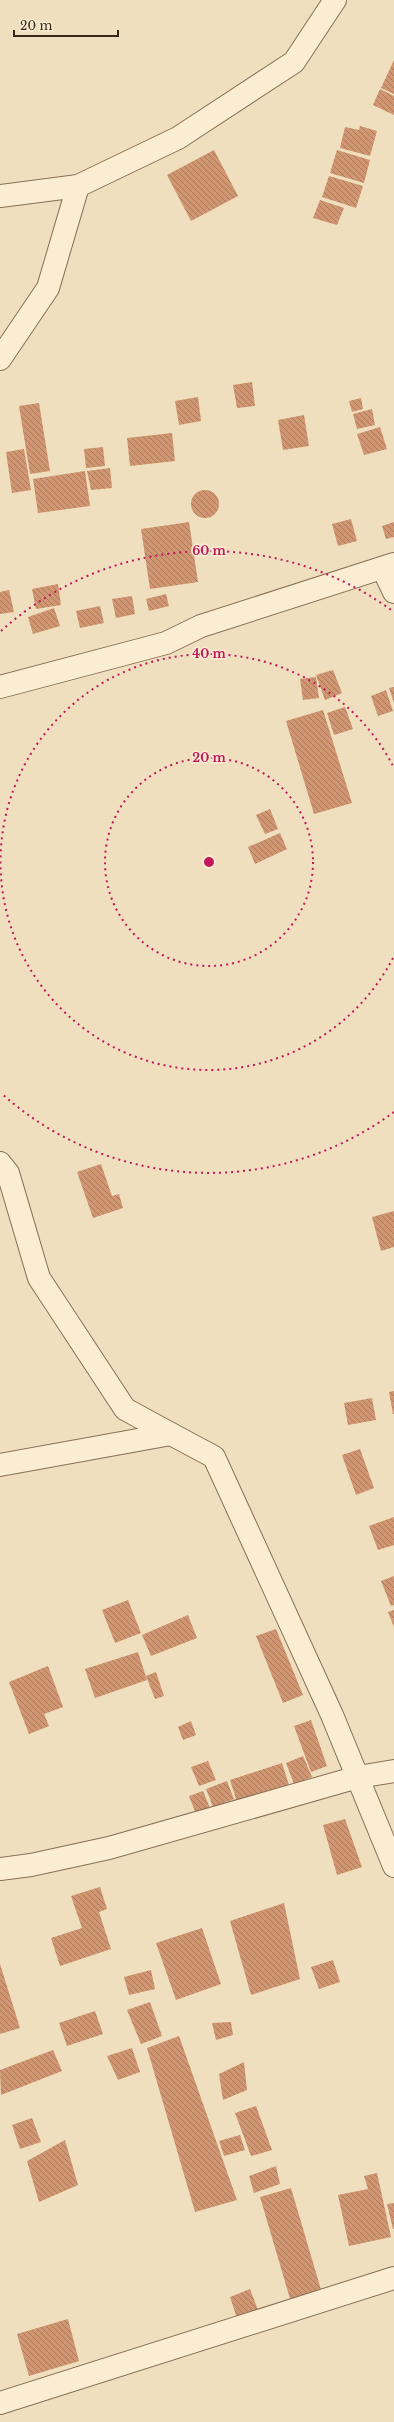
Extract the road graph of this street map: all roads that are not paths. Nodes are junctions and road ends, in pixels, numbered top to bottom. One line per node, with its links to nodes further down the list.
1 (335, 0): 2 (street)
2 (78, 186): 3 (street); 4 (street)
3 (0, 196)
4 (0, 359)
5 (388, 566): 6 (street); 7 (street)
6 (394, 592)
7 (0, 687)
8 (0, 1164): 9 (street)
9 (171, 1434): 10 (street); 12 (street)
10 (0, 1465)
11 (394, 1771): 12 (street)
12 (358, 1777): 13 (street); 14 (street)
13 (394, 1866)
14 (0, 1869)
15 (394, 2278): 16 (street)
16 (0, 2403)

